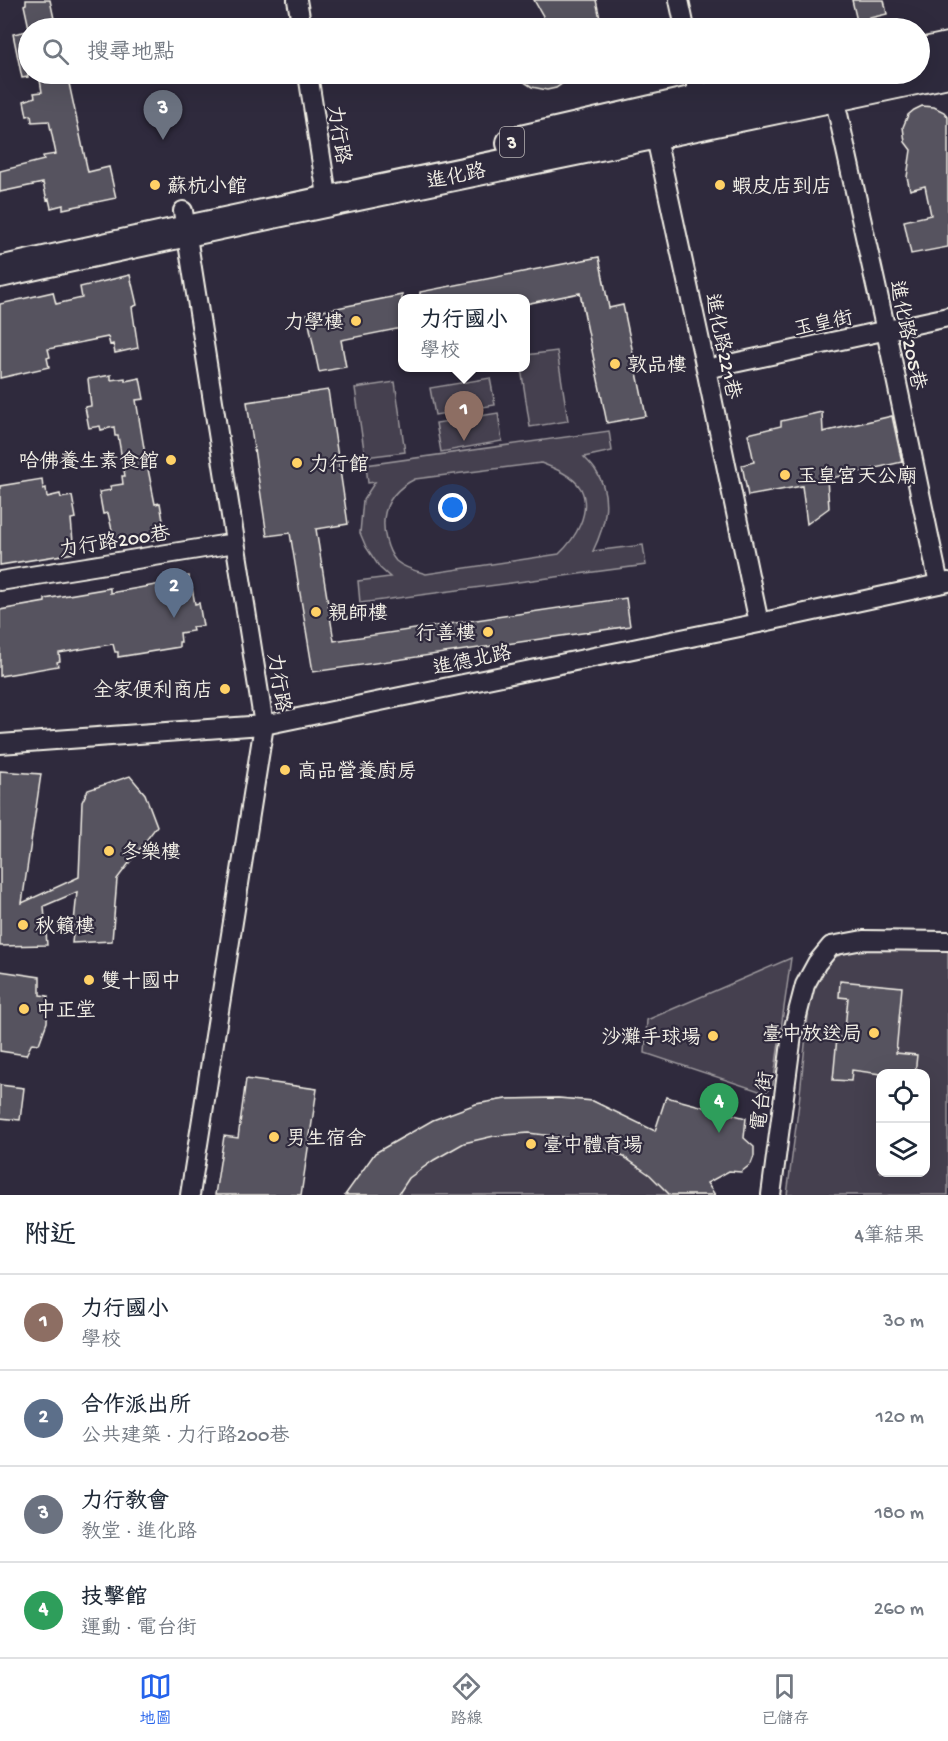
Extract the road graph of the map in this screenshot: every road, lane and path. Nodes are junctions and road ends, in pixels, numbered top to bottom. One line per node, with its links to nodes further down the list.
1 (297, 0): 3 (street)
2 (679, 0): 4 (street)
3 (300, 18)
4 (683, 18)
5 (948, 48): 6 (main road)
6 (930, 52)
7 (948, 72): 8 (main road, 進化路 / 3)
8 (930, 74)
9 (310, 84): 13 (street, 力行路)
10 (829, 85): 11 (main road, 進化路 / 3); 12 (main road, 進化路 / 3); 18 (street, 進化路205巷)
11 (697, 87): 12 (street); 13 (main road, 進化路 / 3)
12 (655, 133): 13 (main road, 進化路 / 3); 19 (street, 進化路221巷)
13 (327, 193): 14 (main road, 進化路 / 3)
14 (184, 221): 15 (main road, 進化路 / 3); 16 (main road, 進化路 / 3); 20 (street, 力行路)
15 (0, 252)
16 (0, 272)
17 (948, 317): 18 (street, 玉皇街)
18 (886, 332): 19 (street, 玉皇街); 22 (street, 進化路205巷)
19 (706, 369): 23 (street, 進化路221巷)
20 (235, 543): 21 (street, 力行路200巷); 24 (street, 力行路)
21 (0, 581)
22 (943, 583): 23 (street, 進德北路)
23 (759, 623): 24 (street, 進德北路)
24 (264, 725): 25 (street, 進德北路); 27 (street, 力行路)
25 (0, 744)
26 (948, 941): 28 (street, 電台街)
27 (190, 1195)
28 (771, 1195)

